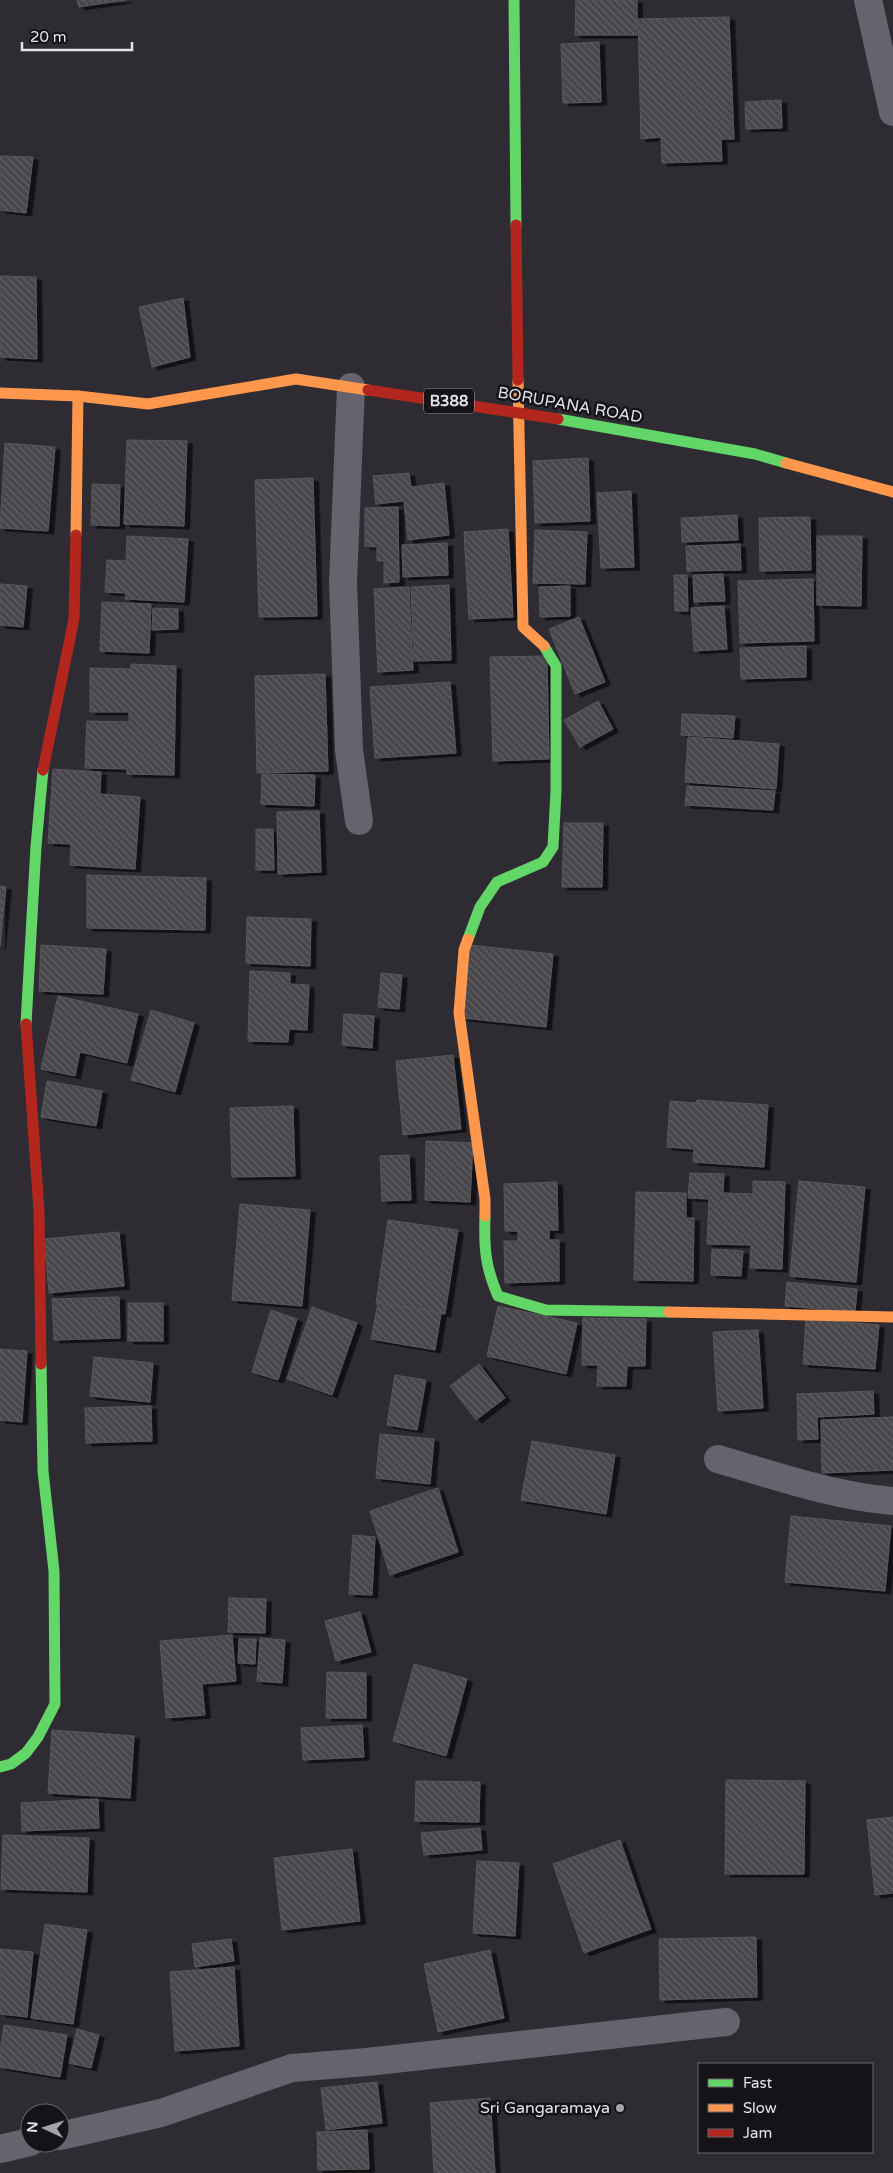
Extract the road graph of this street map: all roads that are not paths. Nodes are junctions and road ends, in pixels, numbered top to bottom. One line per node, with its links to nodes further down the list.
1 (514, 0): 7 (street)
2 (868, 0): 3 (street)
3 (893, 112)
4 (351, 387): 6 (street, BORUPANA ROAD / B388); 7 (street, BORUPANA ROAD / B388); 9 (street)
5 (0, 393): 6 (street, BORUPANA ROAD / B388)
6 (78, 396): 13 (street)
7 (518, 412): 8 (street, BORUPANA ROAD / B388); 10 (street)
8 (893, 492)
9 (359, 821)
10 (893, 1317)
11 (718, 1459): 12 (street)
12 (893, 1501)
13 (0, 1767)
14 (726, 2022): 15 (street)
15 (70, 2134)
16 (20, 2144): 17 (street)
17 (0, 2149)

